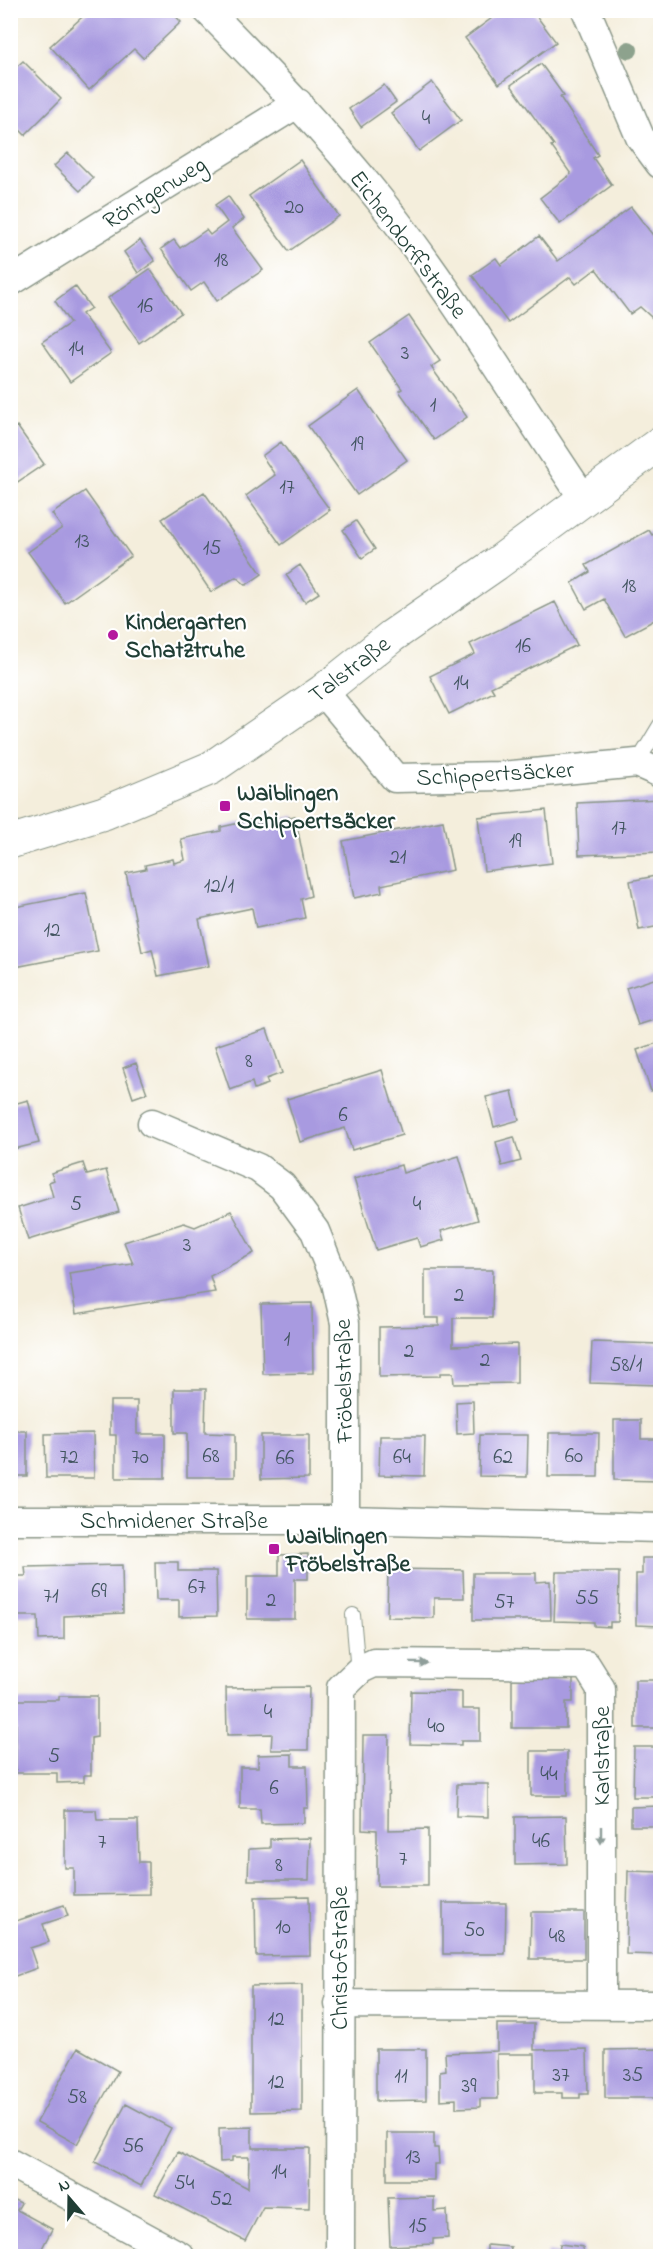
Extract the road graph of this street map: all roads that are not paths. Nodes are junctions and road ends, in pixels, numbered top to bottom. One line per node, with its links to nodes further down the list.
1 (207, 10): 3 (street, Eichendorffstraße)
2 (586, 10): 4 (street)
3 (298, 103): 5 (street, Röntgenweg); 7 (street, Eichendorffstraße)
4 (660, 164)
5 (10, 282)
6 (660, 444): 7 (street, Talstraße)
7 (584, 499): 8 (street, Talstraße)
8 (323, 691): 10 (street, Schippertsäcker); 11 (street, Talstraße)
9 (660, 725): 10 (lane, Schippertsäcker)
10 (649, 768)
11 (10, 842)
12 (152, 1123): 14 (street, Fröbelstraße)
13 (10, 1520): 14 (street, Schmidener Straße)
14 (345, 1520): 15 (street, Schmidener Straße)
15 (660, 1528)
16 (353, 1614): 17 (lane)
17 (362, 1669): 18 (street, Christofstraße); 19 (street, Karlstraße, one-way to 19)
18 (339, 2004): 19 (street); 23 (street, Christofstraße)
19 (601, 2005): 20 (street)
20 (660, 2005)
21 (10, 2163): 22 (street)
22 (180, 2256)
23 (340, 2256)

